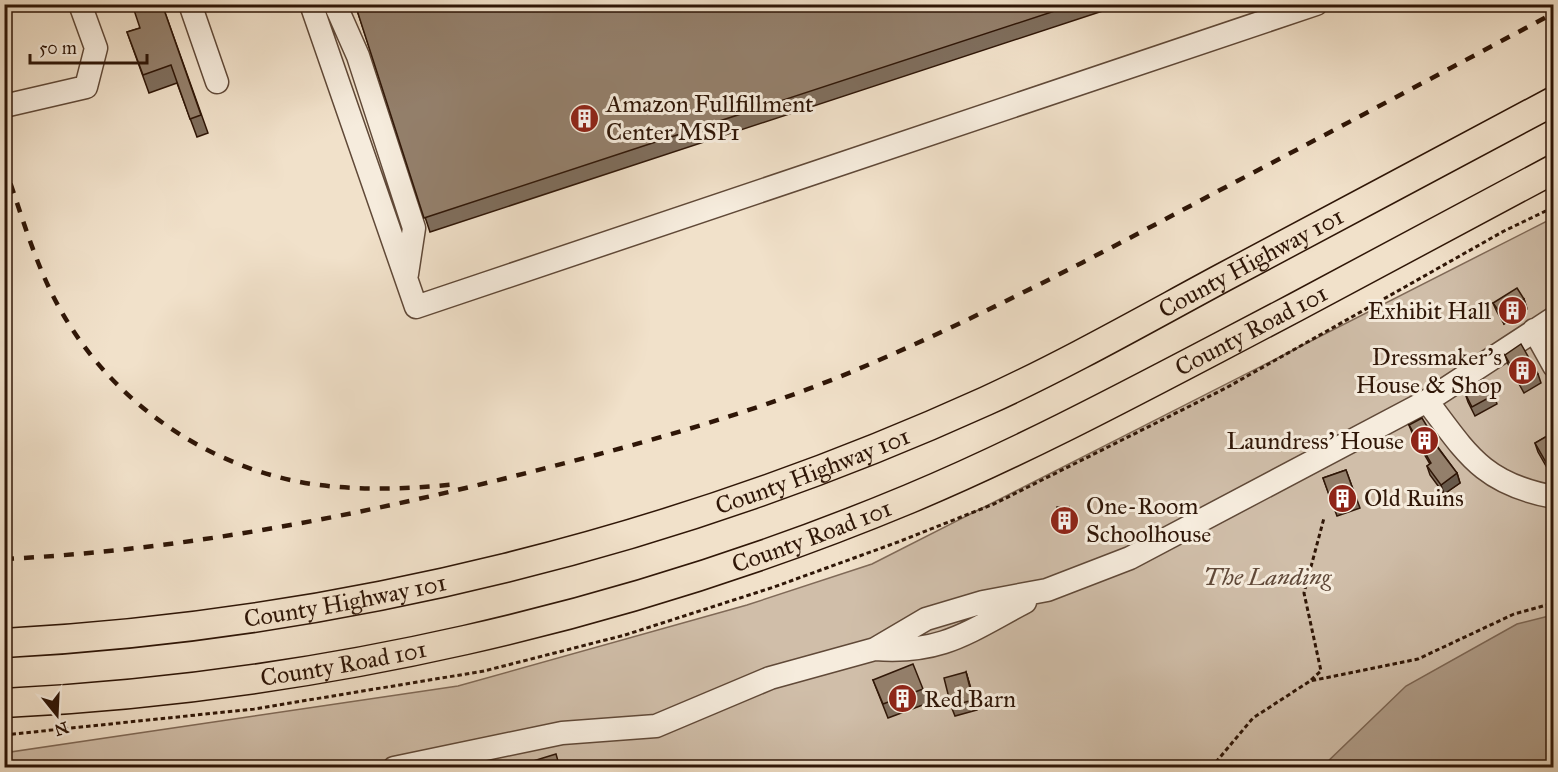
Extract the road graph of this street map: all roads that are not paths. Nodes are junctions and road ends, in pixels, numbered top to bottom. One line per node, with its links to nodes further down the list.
1 (80, 4): 8 (lane)
2 (190, 4): 6 (lane)
3 (310, 4): 10 (lane)
4 (335, 4): 10 (lane)
5 (1316, 4): 10 (lane)
6 (218, 82)
7 (1554, 101): 16 (main road, County Highway 101)
8 (4, 106)
9 (1554, 169): 17 (main road, County Road 101)
10 (406, 279)
11 (1554, 318): 12 (lane)
12 (1534, 330): 13 (lane); 14 (lane)
13 (1554, 366)
14 (1427, 401): 15 (lane); 18 (lane)
15 (1554, 497)
16 (4, 643)
17 (4, 703)
18 (394, 768)

